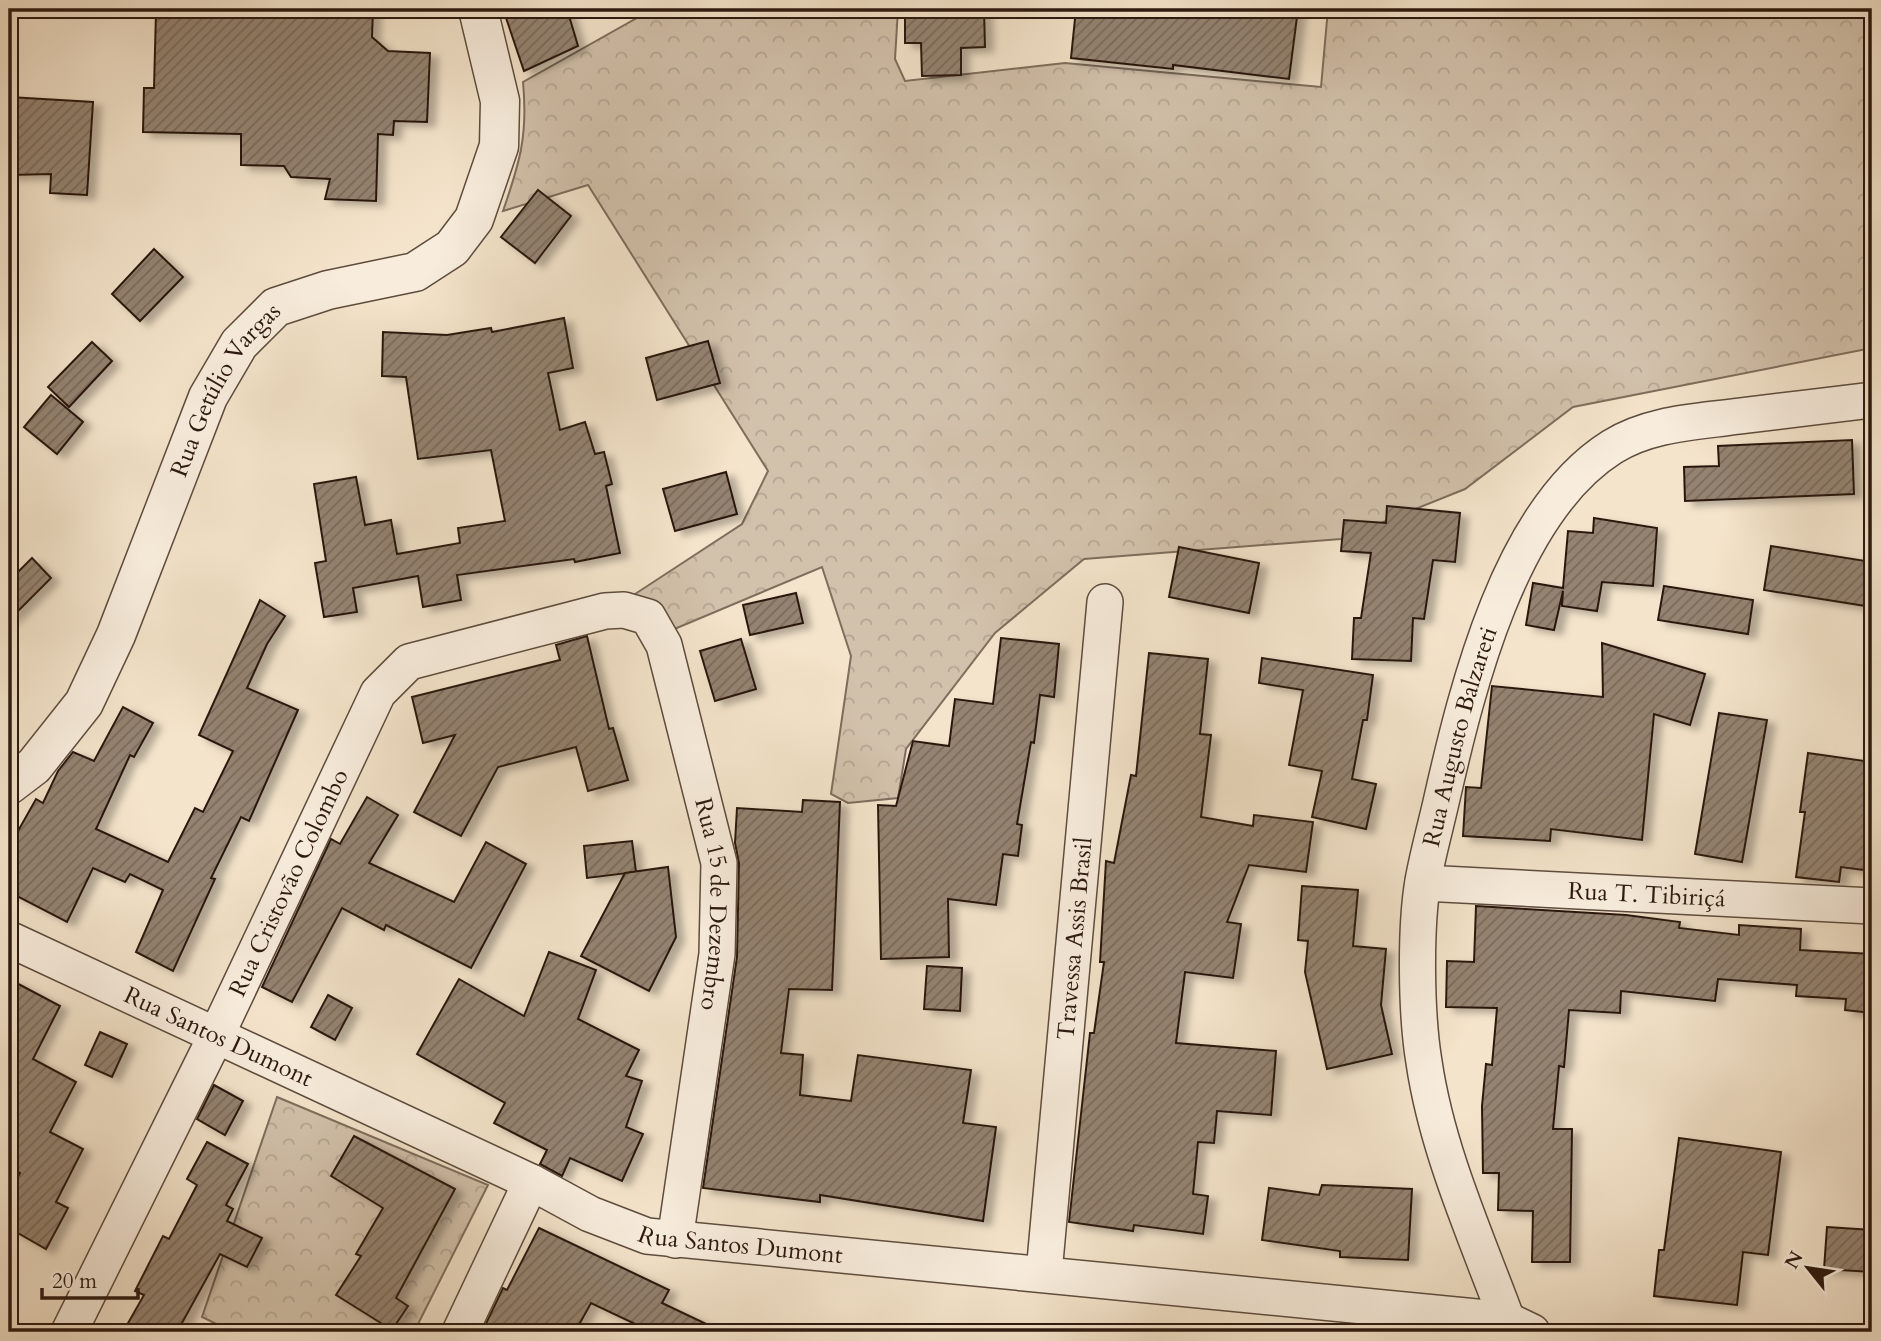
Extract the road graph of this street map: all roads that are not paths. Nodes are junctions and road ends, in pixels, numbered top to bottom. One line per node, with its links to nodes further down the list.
1 (478, 9): 5 (street, Rua Getúlio Vargas)
2 (1872, 400): 6 (street, Rua Augusto Balzareti)
3 (1105, 603): 12 (street, Travessa Assis Brasil)
4 (648, 617): 9 (street, Rua Cristovão Colombo); 11 (street, Rua 15 de Dezembro)
5 (9, 785)
6 (1423, 883): 7 (street, Rua T. Tibiriçá); 13 (street, Rua Augusto Balzareti)
7 (1872, 906)
8 (9, 939): 9 (street, Rua Santos Dumont)
9 (217, 1034): 10 (street, Rua Santos Dumont); 14 (street, Rua Cristovão Colombo)
10 (531, 1182): 11 (street, Rua Santos Dumont); 15 (street)
11 (674, 1241): 12 (street, Rua Santos Dumont)
12 (1044, 1273): 13 (street, Rua Santos Dumont)
13 (1520, 1326)
14 (69, 1332)
15 (460, 1332)

